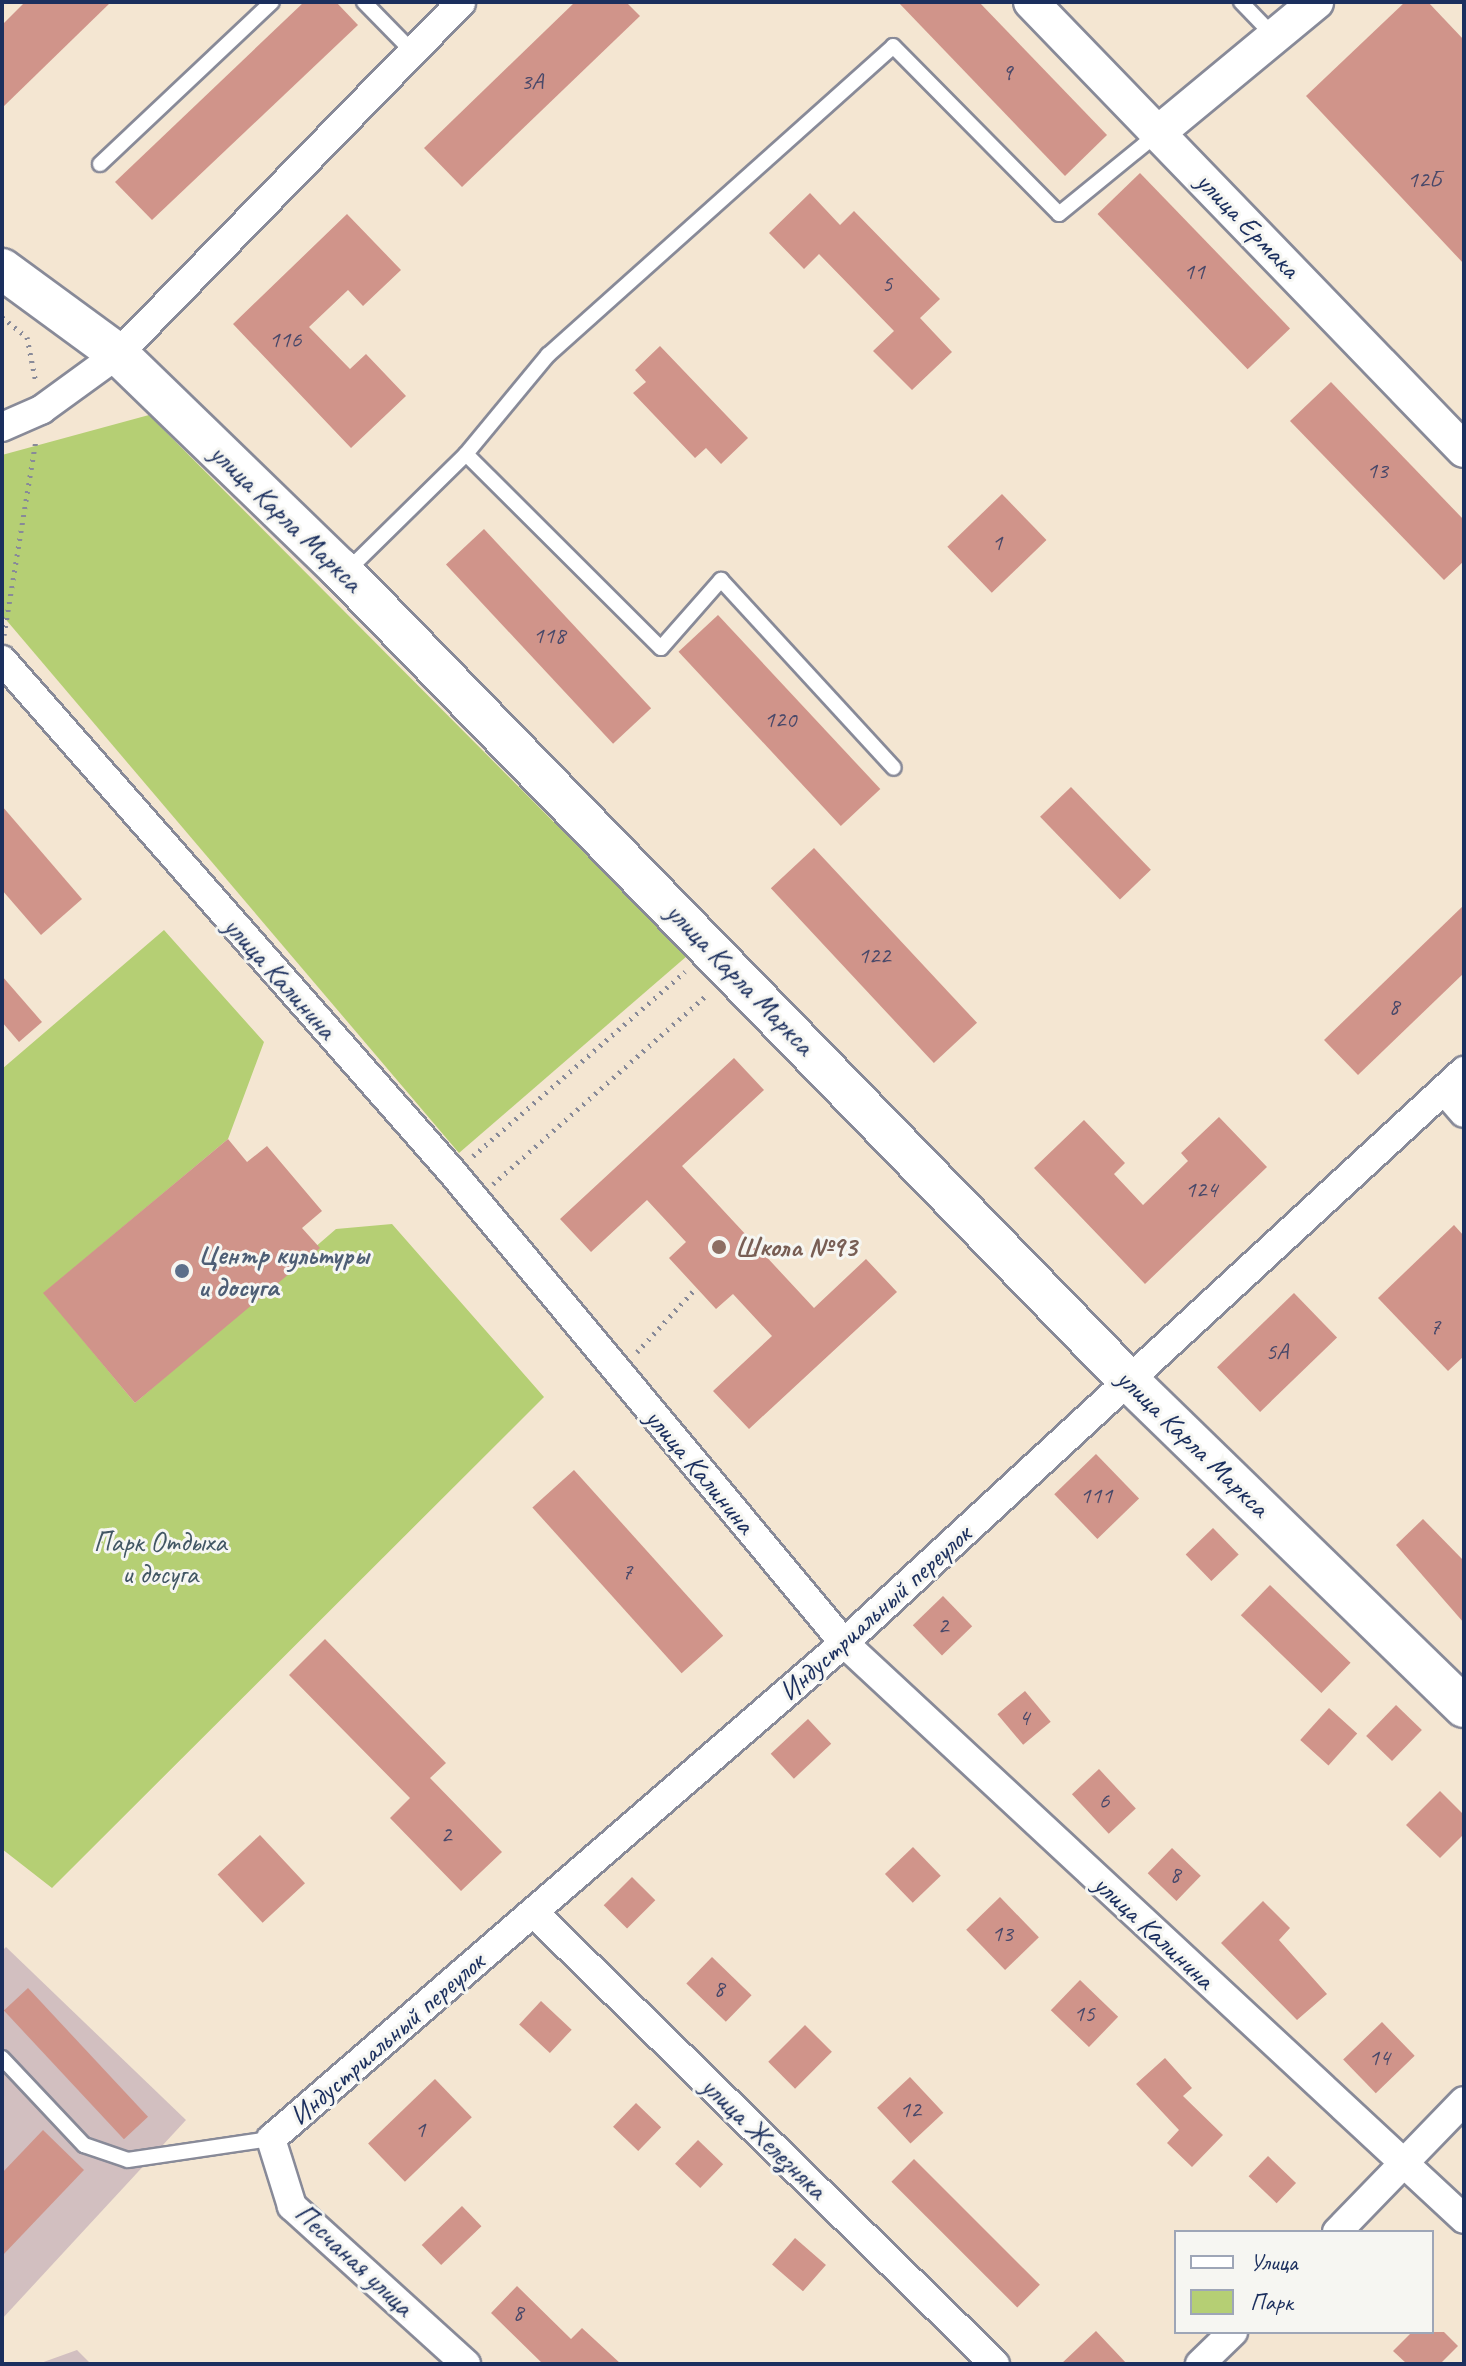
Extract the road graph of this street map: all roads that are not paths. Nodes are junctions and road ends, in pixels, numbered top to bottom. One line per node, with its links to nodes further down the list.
1 (272, 2): 10 (lane)
2 (364, 2): 8 (lane)
3 (461, 2): 8 (street)
4 (1031, 2): 9 (street, улица Ермака)
5 (1241, 2): 7 (lane)
6 (1316, 2): 7 (street)
7 (1274, 37): 9 (street)
8 (412, 51): 12 (street)
9 (1159, 132): 14 (street, улица Ермака); 15 (lane)
10 (100, 164)
11 (2, 269): 12 (main road, улица Карла Маркса)
12 (118, 354): 13 (street); 16 (main road, улица Карла Маркса)
13 (2, 427)
14 (1464, 450)
15 (466, 454): 16 (lane); 18 (lane)
16 (344, 574): 21 (main road, улица Карла Маркса)
17 (2, 660): 22 (street, улица Калинина)
18 (894, 768)
19 (1454, 1080): 20 (street); 21 (street, Индустриальный переулок)
20 (1464, 1113)
21 (1130, 1382): 22 (street, Индустриальный переулок); 23 (main road, улица Карла Маркса)
22 (844, 1643): 24 (street, Индустриальный переулок); 28 (street, улица Калинина)
23 (1464, 1707)
24 (533, 1912): 27 (street, Индустриальный переулок); 33 (street, улица Железняка)
25 (2, 2058): 27 (lane)
26 (1464, 2101): 28 (street)
27 (271, 2139): 32 (street, Песчаная улица)
28 (1406, 2166): 29 (street, улица Калинина); 30 (street)
29 (1464, 2219)
30 (1339, 2230)
31 (1231, 2334): 34 (street)
32 (466, 2364)
33 (995, 2364)
34 (1200, 2364)

